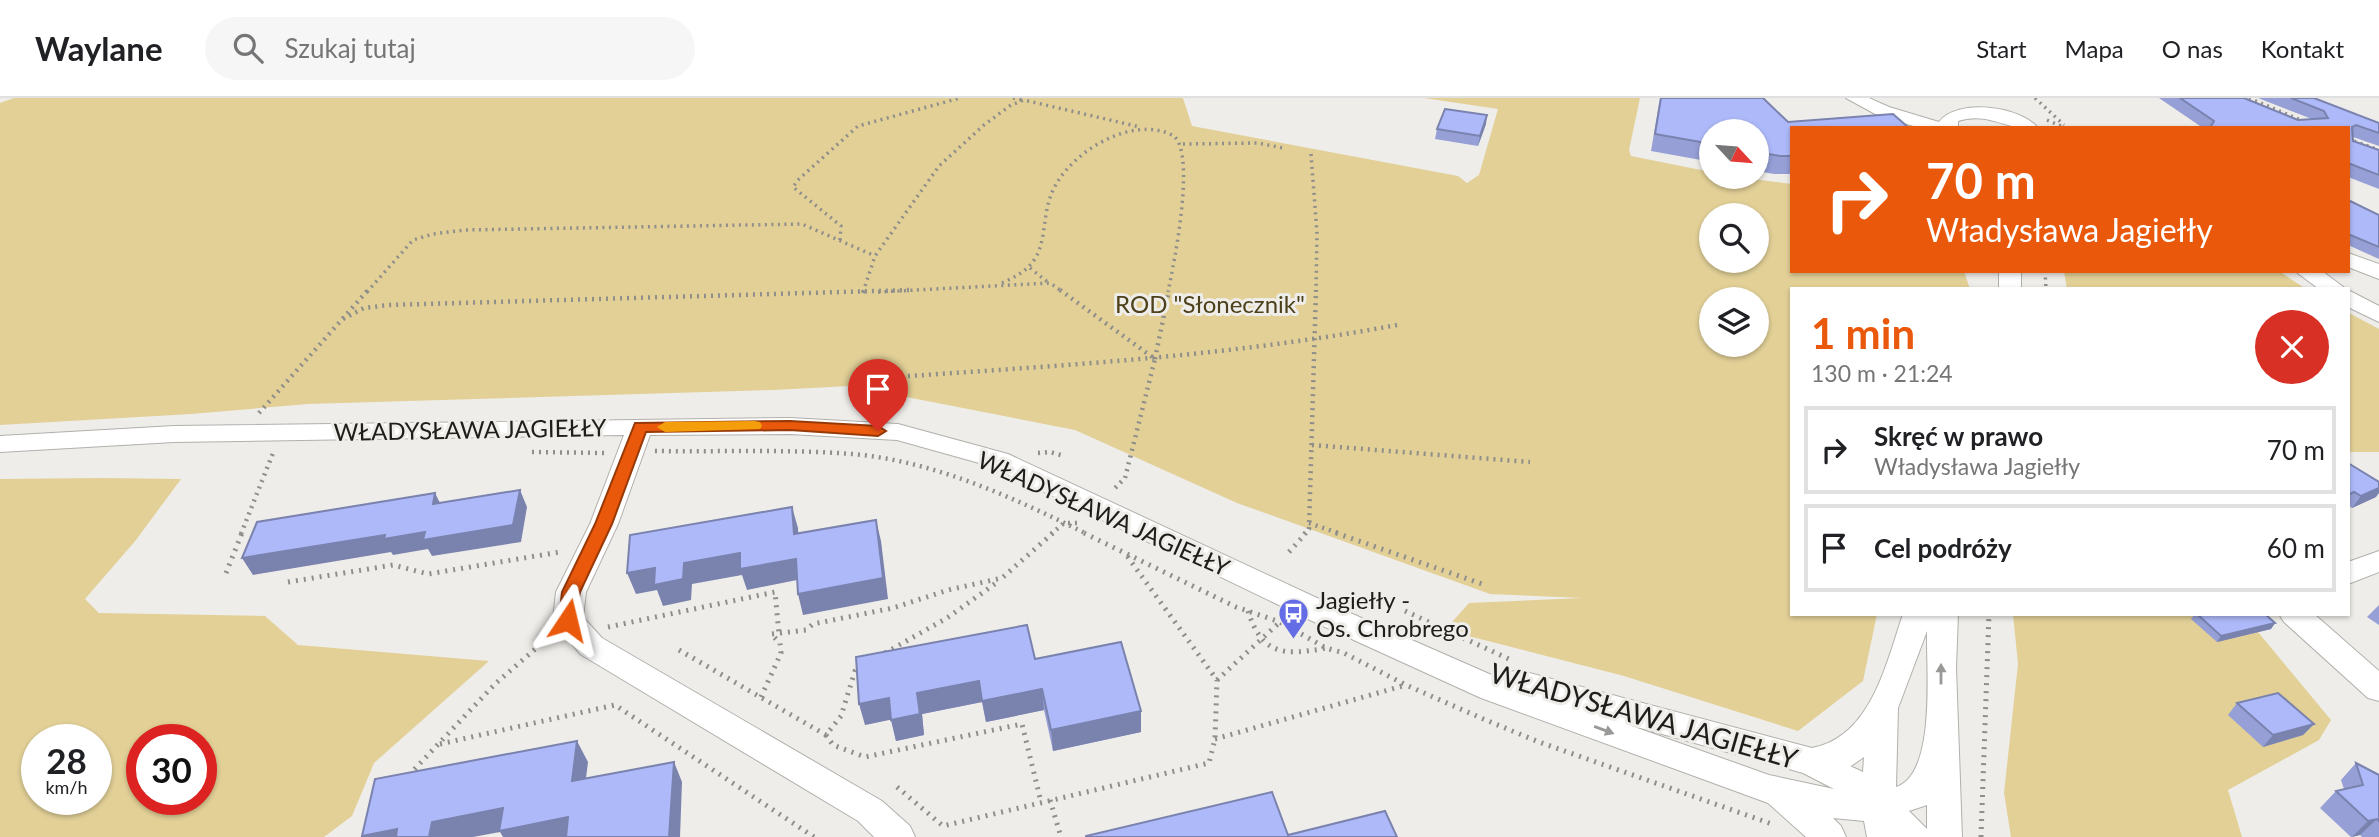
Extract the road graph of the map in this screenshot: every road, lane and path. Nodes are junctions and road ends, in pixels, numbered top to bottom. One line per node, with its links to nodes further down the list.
1 (960, 98): 20 (path)
2 (1013, 98): 8 (path)
3 (1855, 98): 9 (street)
4 (1981, 98): 10 (street)
5 (2001, 98): 12 (street)
6 (2035, 98): 13 (path)
7 (2249, 98): 11 (path)
8 (1024, 100): 14 (path); 21 (path)
9 (1899, 115): 10 (street)
10 (1952, 121): 12 (street)
11 (2310, 124)
12 (2026, 126)
13 (2065, 126)
14 (1145, 128): 16 (path); 23 (path)
15 (2350, 140): 18 (path)
16 (1183, 144): 17 (path); 35 (path)
17 (1283, 148)
18 (2379, 150)
19 (1311, 154): 34 (path)
20 (840, 240): 21 (path); 32 (path)
21 (875, 256): 29 (path)
22 (2350, 260): 24 (street)
23 (1030, 268): 26 (path); 27 (path)
24 (2379, 272)
25 (2309, 273): 28 (street)
26 (1050, 283): 27 (path); 35 (path)
27 (998, 284): 29 (path)
28 (2332, 287)
29 (863, 293): 32 (path)
30 (2350, 298): 31 (street)
31 (2379, 315)
32 (343, 319): 37 (path)
33 (1397, 325): 34 (path)
34 (1316, 340): 35 (path); 40 (path)
35 (1154, 359): 36 (path); 43 (path)
36 (880, 378)
37 (253, 419)
38 (640, 427): 39 (street, WŁADYSŁAWA JAGIEŁŁY); 61 (street, WŁADYSŁAWA JAGIEŁŁY); 87 (street)
39 (0, 444)
40 (1312, 445): 42 (path); 45 (path)
41 (273, 452): 50 (path)
42 (1530, 462)
43 (1125, 478)
44 (1064, 523): 52 (path)
45 (1309, 523): 47 (path); 54 (path)
46 (560, 552): 53 (path)
47 (1289, 552)
48 (1125, 554): 69 (path)
49 (2379, 561): 51 (street)
50 (226, 573)
51 (2350, 573)
52 (1002, 578): 62 (path); 67 (path)
53 (288, 582)
54 (1485, 585)
55 (1917, 616): 73 (street)
56 (1943, 616): 74 (street, one-way to 56)
57 (1989, 616): 92 (path)
58 (2296, 616): 71 (street)
59 (1279, 622): 64 (path); 64 (path); 65 (path)
60 (604, 628): 62 (path)
61 (1359, 630): 78 (street, WŁADYSŁAWA JAGIEŁŁY); 81 (street, WŁADYSŁAWA JAGIEŁŁY, one-way to 81)
62 (779, 634): 72 (path)
63 (548, 638): 77 (path)
64 (1262, 638): 65 (path); 69 (path)
65 (1326, 648): 70 (path)
66 (679, 650): 72 (path)
67 (878, 657)
68 (867, 664): 75 (path)
69 (1217, 680): 76 (path)
70 (1406, 685): 76 (path); 85 (path)
71 (2379, 689)
72 (761, 697): 75 (path)
73 (1882, 707): 78 (street); 84 (street)
74 (1942, 734): 84 (street, WŁADYSŁAWA JAGIEŁŁY); 91 (street)
75 (827, 735): 83 (path)
76 (1215, 739): 82 (path)
77 (440, 744): 79 (path); 86 (path)
78 (1812, 762): 84 (street, WŁADYSŁAWA JAGIEŁŁY)
79 (400, 783)
80 (897, 787): 83 (path)
81 (1768, 789): 84 (street, WŁADYSŁAWA JAGIEŁŁY); 89 (street)
82 (1050, 800): 83 (path); 88 (path)
83 (1041, 802)
84 (1882, 822): 90 (street)
85 (1782, 831)
86 (814, 837)
87 (898, 837)
88 (1061, 837)
89 (1829, 837)
90 (1914, 837)
91 (1945, 837)
92 (1981, 837)

